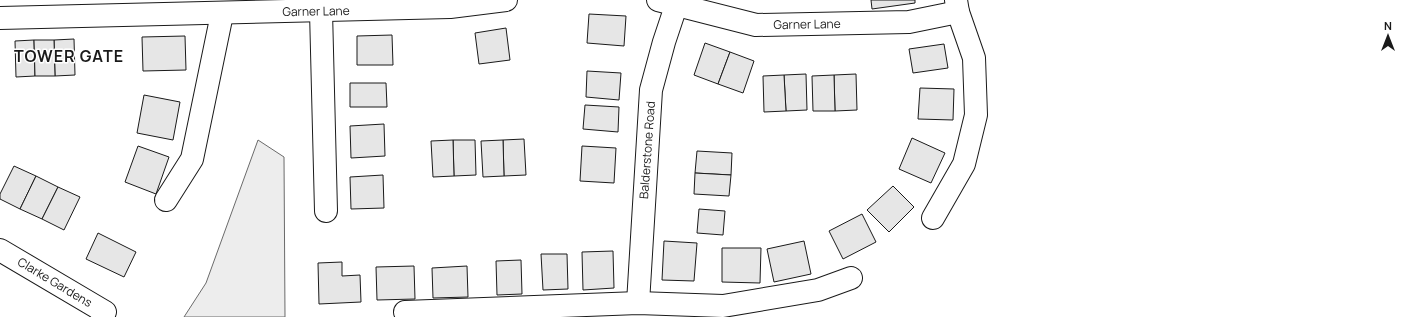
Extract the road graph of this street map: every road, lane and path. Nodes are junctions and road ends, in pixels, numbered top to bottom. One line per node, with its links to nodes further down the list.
1 (506, 0): 4 (street, Garner Lane)
2 (671, 2): 3 (street, Garner Lane); 12 (street, Balderstone Road)
3 (957, 6): 9 (street)
4 (321, 12): 5 (street, Garner Lane); 8 (street)
5 (222, 14): 6 (street, Garner Lane); 7 (street)
6 (0, 18)
7 (166, 200)
8 (326, 211)
9 (933, 218)
10 (0, 250): 14 (street, Clarke Gardens)
11 (851, 278): 12 (street)
12 (638, 303): 13 (street)
13 (404, 312)
14 (102, 317)

